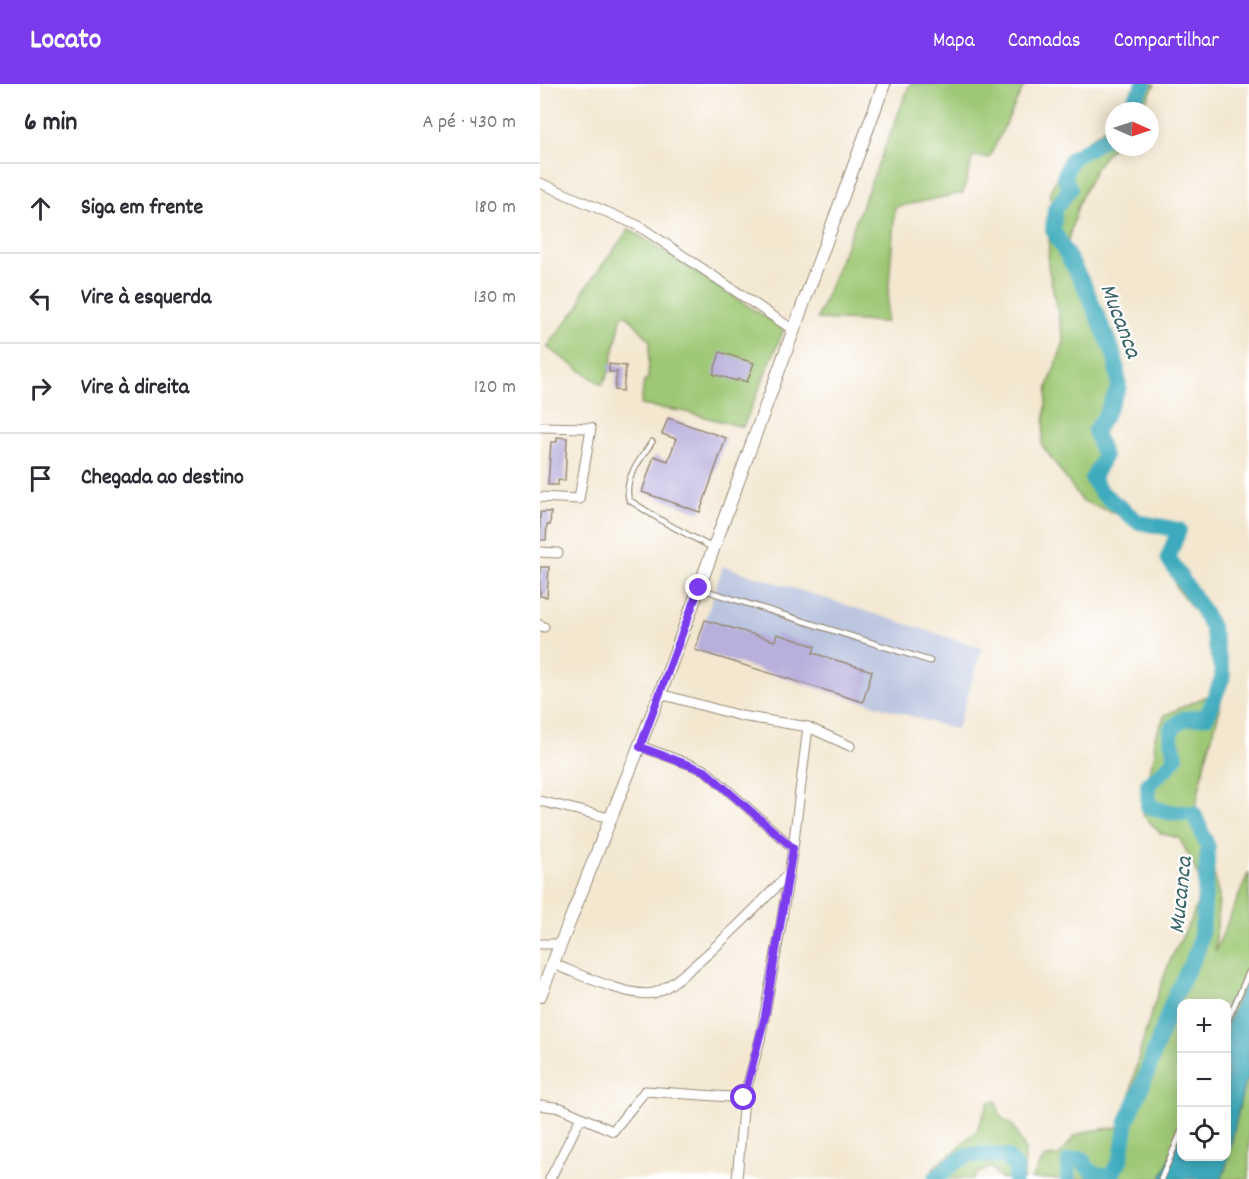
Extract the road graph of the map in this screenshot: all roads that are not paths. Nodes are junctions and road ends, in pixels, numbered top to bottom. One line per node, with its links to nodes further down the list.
1 (884, 84): 3 (street)
2 (540, 183): 3 (street)
3 (795, 331): 7 (street)
4 (540, 427): 6 (street)
5 (652, 442): 7 (lane)
6 (540, 497)
7 (713, 548): 10 (street)
8 (540, 552): 9 (street)
9 (558, 553)
10 (699, 588): 11 (lane); 12 (street)
11 (930, 661)
12 (660, 694): 13 (street); 15 (street)
13 (808, 727): 14 (street); 18 (street)
14 (850, 746)
15 (640, 747): 17 (street); 18 (street)
16 (540, 801): 17 (street)
17 (610, 818): 21 (street)
18 (793, 848): 19 (street)
19 (789, 873): 22 (street); 26 (street)
20 (540, 944): 21 (street)
21 (560, 944): 22 (street)
22 (553, 964): 24 (street)
23 (1249, 972): 25 (lane)
24 (540, 996)
25 (1231, 1015)
26 (744, 1098): 28 (street); 31 (street)
27 (540, 1105): 28 (street)
28 (581, 1117): 30 (street)
29 (1177, 1142): 32 (lane)
30 (550, 1179)
31 (737, 1179)
32 (1161, 1179)

